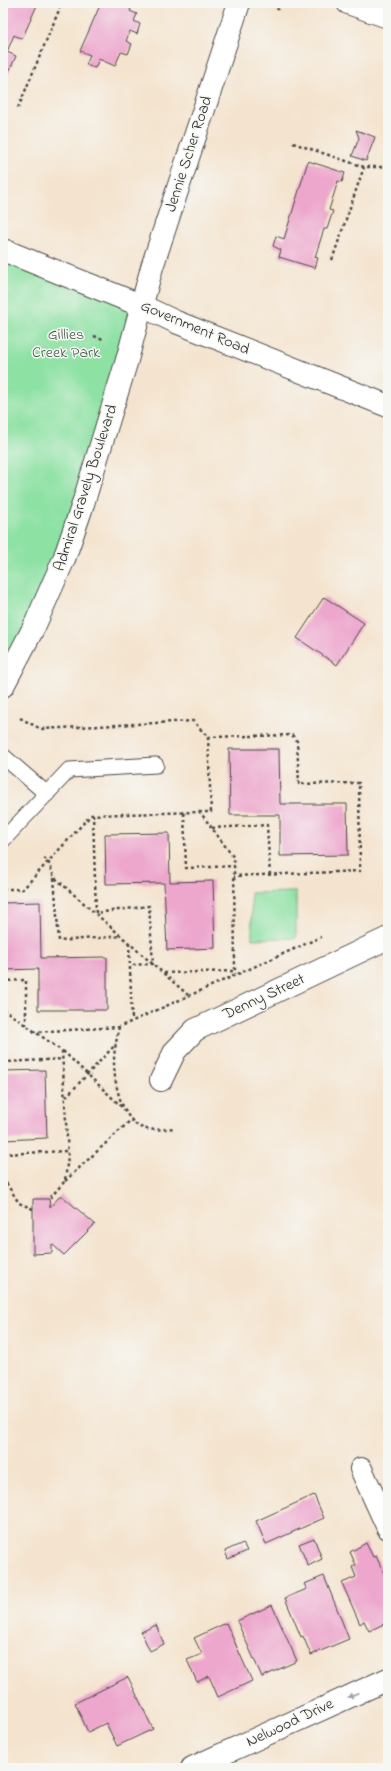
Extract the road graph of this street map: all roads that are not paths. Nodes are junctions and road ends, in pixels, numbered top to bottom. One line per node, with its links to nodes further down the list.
1 (239, 3): 5 (street, Jennie Scher Road)
2 (348, 3): 3 (street)
3 (388, 17)
4 (3, 250): 5 (street, Government Road)
5 (140, 305): 6 (street, Government Road); 7 (street, Admiral Gravely Boulevard)
6 (388, 406)
7 (3, 686)
8 (3, 756): 10 (lane)
9 (156, 765): 10 (lane)
10 (47, 794): 11 (lane)
11 (3, 840)
12 (388, 938): 13 (street, Denny Street)
13 (161, 1080)
14 (361, 1469): 15 (street)
15 (382, 1499): 16 (street)
16 (388, 1528)
17 (388, 1678): 18 (street, Nelwood Drive, one-way to 18)
18 (192, 1768)

